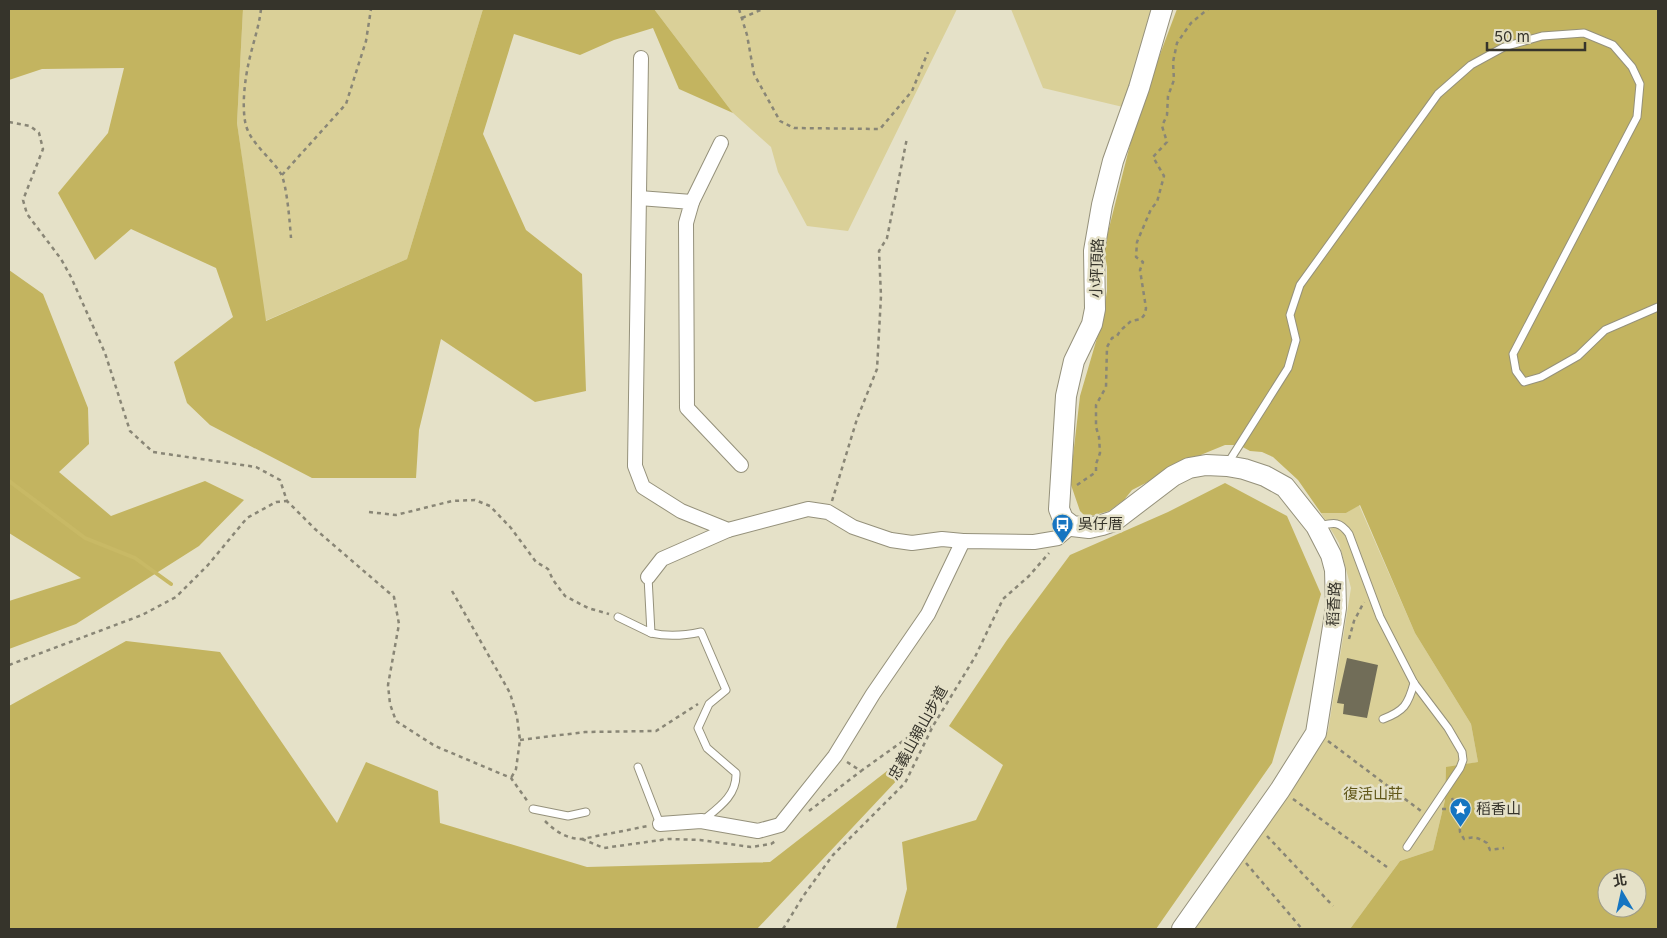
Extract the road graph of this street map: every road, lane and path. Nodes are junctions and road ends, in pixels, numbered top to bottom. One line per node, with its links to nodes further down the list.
1 (261, 9): 13 (path)
2 (372, 9): 13 (path)
3 (739, 9): 7 (path)
4 (763, 9): 7 (path)
5 (1162, 9): 20 (street, 小坪頂路)
6 (1208, 9): 20 (path)
7 (742, 18): 8 (path)
8 (928, 52)
9 (641, 58): 14 (street)
10 (9, 122): 21 (path)
11 (907, 138): 23 (path)
12 (721, 143): 15 (street)
13 (282, 175): 16 (path)
14 (639, 198): 15 (street); 25 (street)
15 (692, 202): 18 (street)
16 (291, 238)
17 (1658, 307): 19 (lane)
18 (741, 465)
19 (1227, 466): 24 (street, 稻香路); 26 (street, 稻香路)
20 (1059, 497): 26 (street, 小坪頂路)
21 (287, 501): 34 (path); 43 (path)
22 (369, 512): 31 (path)
23 (828, 512): 25 (street); 27 (street)
24 (1316, 526): 30 (lane); 39 (street, 稻香路)
25 (728, 530): 28 (street)
26 (1065, 532): 27 (street); 38 (path, 忠義山親山步道)
27 (963, 541): 41 (street)
28 (648, 577): 32 (lane)
29 (452, 591): 40 (path)
30 (1373, 600): 33 (path); 35 (lane)
31 (618, 617): 32 (lane)
32 (651, 633): 36 (lane)
33 (1348, 641)
34 (9, 664)
35 (1414, 683): 37 (lane); 48 (lane)
36 (709, 704): 40 (path); 49 (lane)
37 (1383, 719)
38 (933, 726): 41 (path); 57 (path, 忠義山親山步道)
39 (1316, 733): 44 (street, 稻香路); 48 (path)
40 (520, 740): 43 (path)
41 (835, 756): 49 (street)
42 (638, 767): 50 (lane)
43 (511, 778): 45 (path)
44 (1280, 790): 51 (street, 稻香路); 55 (path)
45 (533, 809): 47 (lane); 50 (path)
46 (1456, 809): 53 (path)
47 (586, 812)
48 (1429, 817): 52 (lane)
49 (702, 821): 50 (street)
50 (660, 824)
51 (1256, 824): 54 (street, 稻香路); 56 (path)
52 (1408, 847)
53 (1504, 848)
54 (1237, 852): 58 (street, 稻香路); 59 (path)
55 (1387, 867)
56 (1333, 906)
57 (783, 929)
58 (1182, 929)
59 (1302, 929)

